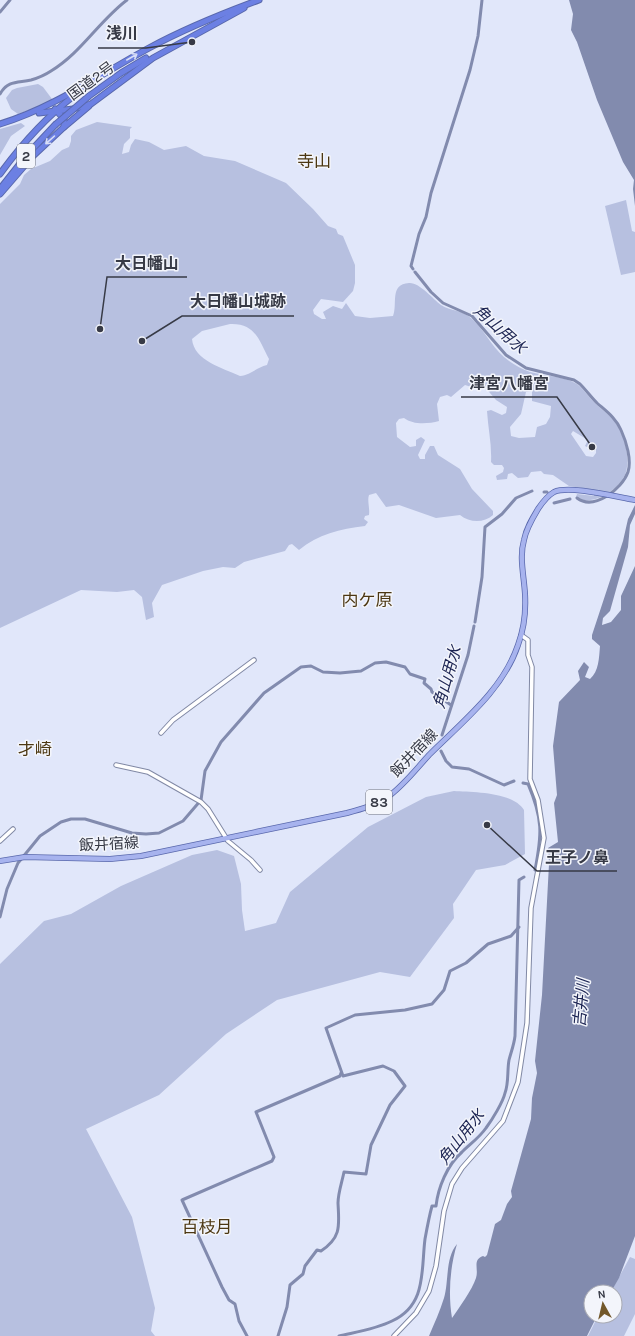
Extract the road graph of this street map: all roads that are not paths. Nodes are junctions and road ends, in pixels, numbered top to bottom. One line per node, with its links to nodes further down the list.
1 (260, 0): 2 (highway, 国道2号 / 2); 3 (highway, one-way to 1)
2 (247, 7): 5 (highway); 13 (highway, 国道2号 / 2, bridge)
3 (87, 85): 4 (highway); 8 (highway)
4 (70, 99): 6 (highway); 7 (highway)
5 (91, 104): 6 (highway); 10 (highway)
6 (81, 107): 7 (highway)
7 (57, 110): 8 (highway); 10 (highway); 11 (highway)
8 (37, 112): 9 (highway); 11 (highway)
9 (0, 124)
10 (64, 127): 14 (highway, one-way to 14)
11 (28, 138): 12 (highway)
12 (0, 174)
13 (0, 189)
14 (0, 194)
15 (635, 500): 16 (main road, 飯井宿線 / 83)
16 (521, 635): 21 (main road, 飯井宿線 / 83); 25 (street)
17 (254, 660): 18 (street)
18 (161, 733)
19 (116, 765): 21 (street)
20 (13, 829): 22 (street)
21 (226, 837): 23 (main road, 飯井宿線 / 83); 24 (street)
22 (0, 841)
23 (0, 861)
24 (260, 870)
25 (394, 1336)

